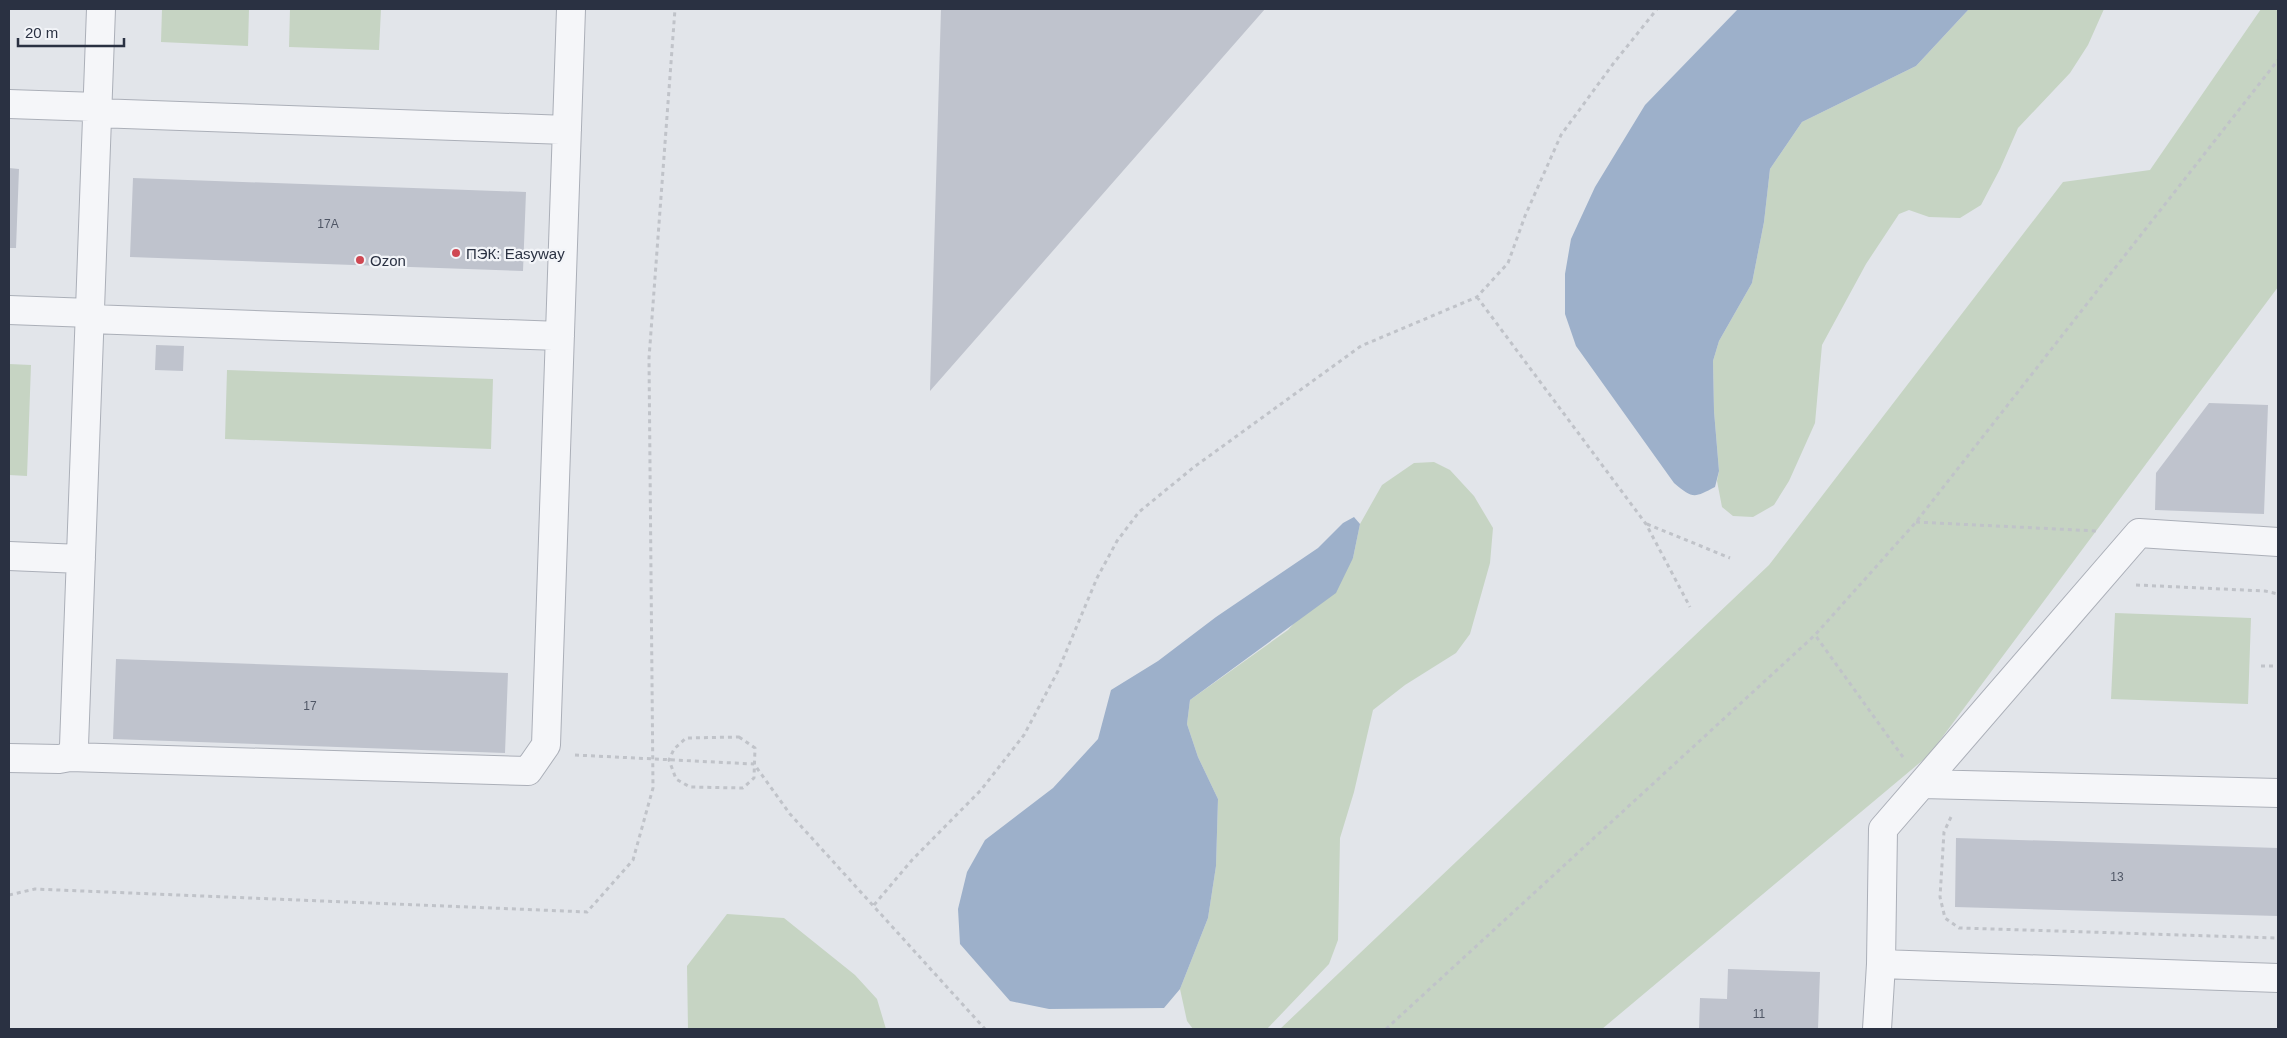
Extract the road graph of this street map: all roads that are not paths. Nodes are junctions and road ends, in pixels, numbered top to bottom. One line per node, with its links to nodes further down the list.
1 (100, 9): 4 (street)
2 (571, 9): 5 (street)
3 (9, 104): 4 (street)
4 (97, 110): 5 (street); 7 (street)
5 (567, 130): 8 (street)
6 (9, 310): 7 (street)
7 (90, 316): 8 (street); 11 (street)
8 (560, 336): 12 (street)
9 (2278, 542): 14 (street)
10 (9, 556): 11 (street)
11 (81, 559): 12 (street)
12 (70, 757): 13 (street)
13 (9, 758)
14 (1922, 784): 15 (street); 16 (street)
15 (2278, 793)
16 (1881, 964): 17 (street); 18 (street)
17 (2278, 978)
18 (1878, 1029)

